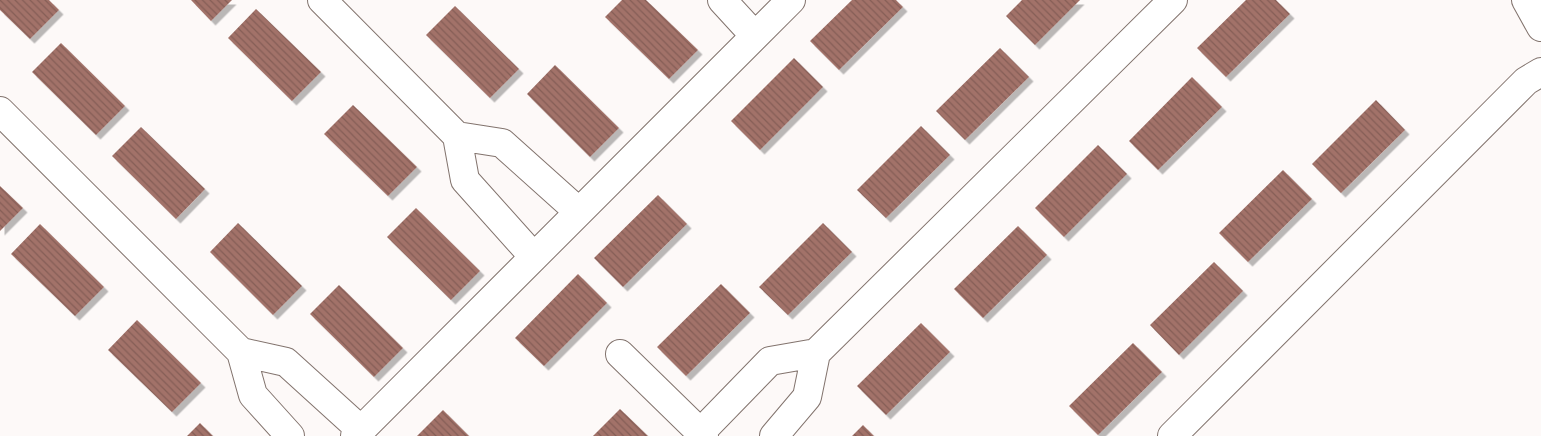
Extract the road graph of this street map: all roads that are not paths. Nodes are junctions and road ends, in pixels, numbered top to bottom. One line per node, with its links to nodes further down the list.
1 (322, 0): 10 (street)
2 (722, 0): 7 (street)
3 (791, 0): 7 (street)
4 (1173, 0): 14 (street)
5 (1526, 0): 6 (street)
6 (1541, 27)
7 (756, 36): 11 (street)
8 (1541, 72): 20 (street)
9 (0, 111): 13 (street)
10 (457, 136): 11 (street); 12 (street)
11 (579, 212): 12 (street)
12 (534, 257): 16 (street)
13 (241, 352): 16 (street); 18 (street)
14 (816, 353): 17 (street); 19 (street)
15 (620, 354): 17 (street)
16 (358, 433)
17 (702, 434)
18 (290, 436)
19 (774, 436)
20 (1172, 436)

